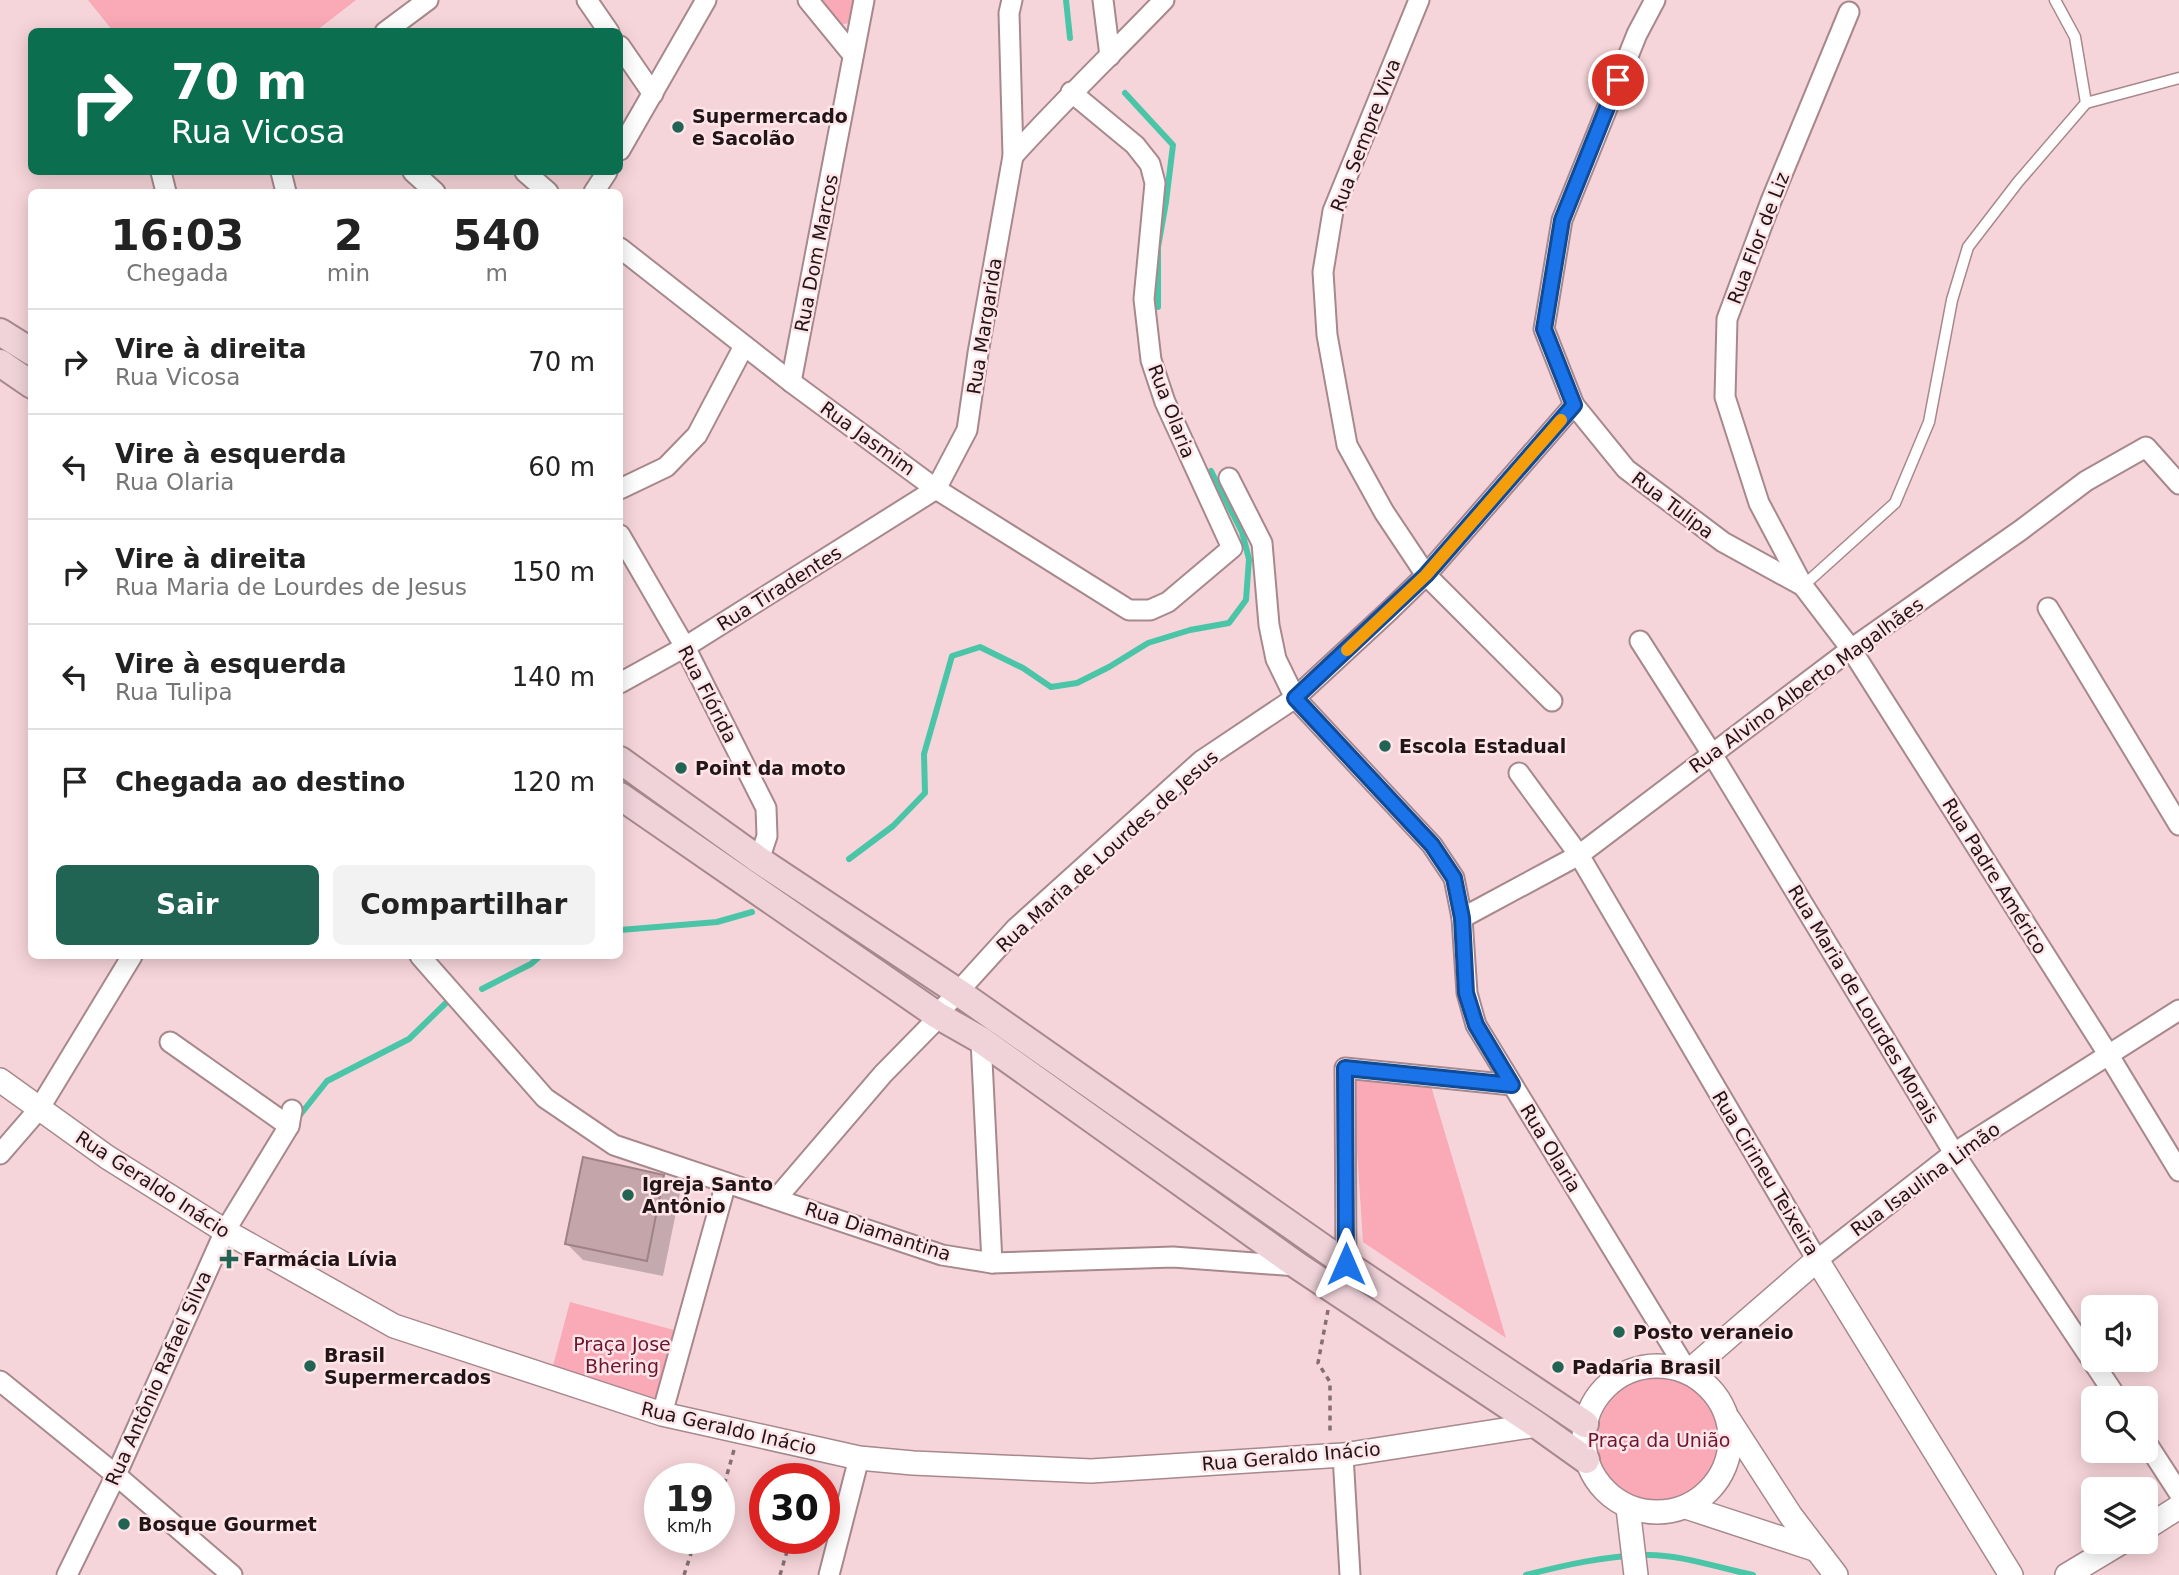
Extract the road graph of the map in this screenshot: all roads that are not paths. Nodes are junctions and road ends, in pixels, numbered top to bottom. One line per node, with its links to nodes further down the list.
1 (428, 0): 13 (street)
2 (587, 0): 14 (street)
3 (706, 0): 20 (street)
4 (808, 0): 16 (street)
5 (864, 0): 16 (street, Rua Dom Marcos)
6 (1012, 0): 23 (street, Rua Margarida)
7 (1103, 0): 17 (street)
8 (1164, 0): 17 (street)
9 (1419, 0): 39 (street, Rua Sempre Viva)
10 (1655, 0): 33 (street, Rua Tulipa)
11 (2055, 0): 21 (lane)
12 (1849, 12): 40 (street, Rua Flor de Liz)
13 (390, 28)
14 (606, 28)
15 (623, 50): 20 (street)
16 (853, 55): 32 (street, Rua Dom Marcos)
17 (1110, 56): 19 (street)
18 (2179, 78): 21 (lane)
19 (1072, 92): 23 (street); 42 (street, Rua Olaria)
20 (653, 94): 22 (street)
21 (2086, 103): 40 (lane)
22 (623, 145)
23 (1013, 156): 37 (street, Rua Margarida)
24 (416, 175): 26 (street)
25 (528, 175): 27 (street)
26 (432, 189)
27 (545, 189)
28 (623, 250): 30 (street, Rua Jasmim)
29 (0, 332): 31 (main road)
30 (744, 346): 32 (street, Rua Jasmim); 36 (street)
31 (28, 350)
32 (791, 382): 37 (street, Rua Jasmim)
33 (1574, 405): 39 (street, Rua Maria de Lourdes de Jesus); 40 (street, Rua Tulipa)
34 (1229, 478): 47 (street, Rua Olaria)
35 (2179, 484): 45 (street, Rua Alvino Alberto Magalhães)
36 (623, 488)
37 (936, 489): 42 (street, Rua Jasmim); 44 (street, Rua Tiradentes)
38 (623, 540): 44 (street, Rua Flórida)
39 (1426, 575): 47 (street, Rua Maria de Lourdes de Jesus); 48 (street, Rua Sempre Viva)
40 (1803, 586): 45 (street, Rua Padre Américo)
41 (2048, 608): 53 (street)
42 (1129, 610)
43 (1640, 641): 49 (street, Rua Maria de Lourdes Morais)
44 (685, 647): 46 (street, Rua Tiradentes); 55 (street, Rua Flórida)
45 (1851, 649): 49 (street, Rua Alvino Alberto Magalhães); 64 (street, Rua Padre Américo)
46 (623, 681)
47 (1295, 698): 56 (street, Rua Olaria); 59 (street, Rua Maria de Lourdes de Jesus)
48 (1552, 701)
49 (1712, 754): 54 (street, Rua Alvino Alberto Magalhães); 68 (street, Rua Maria de Lourdes Morais)
50 (623, 762): 55 (main road)
51 (1519, 773): 54 (street, Rua Cirineu Teixeira)
52 (623, 798): 61 (main road)
53 (2179, 825)
54 (1579, 855): 56 (street, Rua Alvino Alberto Magalhães); 74 (street, Rua Cirineu Teixeira)
55 (759, 860): 59 (main road)
56 (1462, 918): 66 (street, Rua Olaria)
57 (130, 959): 67 (street)
58 (423, 959): 71 (street, Rua Diamantina)
59 (958, 992): 61 (street, Rua Maria de Lourdes de Jesus); 76 (main road)
60 (2179, 1010): 64 (street, Rua Isaulina Limão)
61 (937, 1015): 62 (main road); 72 (street, Rua Maria de Lourdes de Jesus)
62 (981, 1040): 75 (street); 77 (main road)
63 (170, 1042): 73 (street, Rua Antônio Rafael Silva)
64 (2108, 1054): 68 (street, Rua Isaulina Limão); 70 (street, Rua Padre Américo)
65 (0, 1080): 67 (street, Rua Geraldo Inácio)
66 (1512, 1085): 76 (street); 78 (street, Rua Olaria)
67 (39, 1109): 69 (street); 73 (street, Rua Geraldo Inácio)
68 (1954, 1153): 74 (street, Rua Isaulina Limão); 80 (street, Rua Maria de Lourdes Morais)
69 (0, 1154)
70 (2179, 1171)
71 (726, 1183): 72 (street, Rua Diamantina); 81 (street)
72 (776, 1199): 75 (street, Rua Diamantina)
73 (225, 1231): 81 (street, Rua Geraldo Inácio); 89 (street, Rua Antônio Rafael Silva)
74 (1817, 1260): 78 (street, Rua Isaulina Limão); 104 (street, Rua Cirineu Teixeira)
75 (992, 1263): 77 (street, Rua Diamantina)
76 (1346, 1264): 83 (main road)
77 (1298, 1266): 84 (main road)
78 (1688, 1372): 82 (street); 83 (street)
79 (0, 1381): 89 (street)
80 (2109, 1386)
81 (662, 1415): 86 (street, Rua Geraldo Inácio)
82 (1728, 1418): 91 (street); 95 (street)
83 (1585, 1424): 87 (street)
84 (1537, 1425): 85 (street, Rua Geraldo Inácio); 87 (main road)
85 (1337, 1456): 86 (street, Rua Geraldo Inácio); 100 (street)
86 (859, 1458): 99 (street)
87 (1586, 1460): 93 (street)
88 (2158, 1461): 90 (street)
89 (116, 1475): 97 (street, Rua Antônio Rafael Silva); 98 (street)
90 (2179, 1493)
91 (1686, 1507): 93 (street); 95 (street)
92 (2179, 1507): 94 (street)
93 (1628, 1508): 101 (street)
94 (2158, 1520)
95 (1814, 1549): 102 (street); 103 (street)
96 (2102, 1554): 105 (street)
97 (67, 1575)
98 (232, 1575)
99 (829, 1575)
100 (1350, 1575)
101 (1636, 1575)
102 (1819, 1575)
103 (1836, 1575)
104 (2011, 1575)
105 (2067, 1575)

